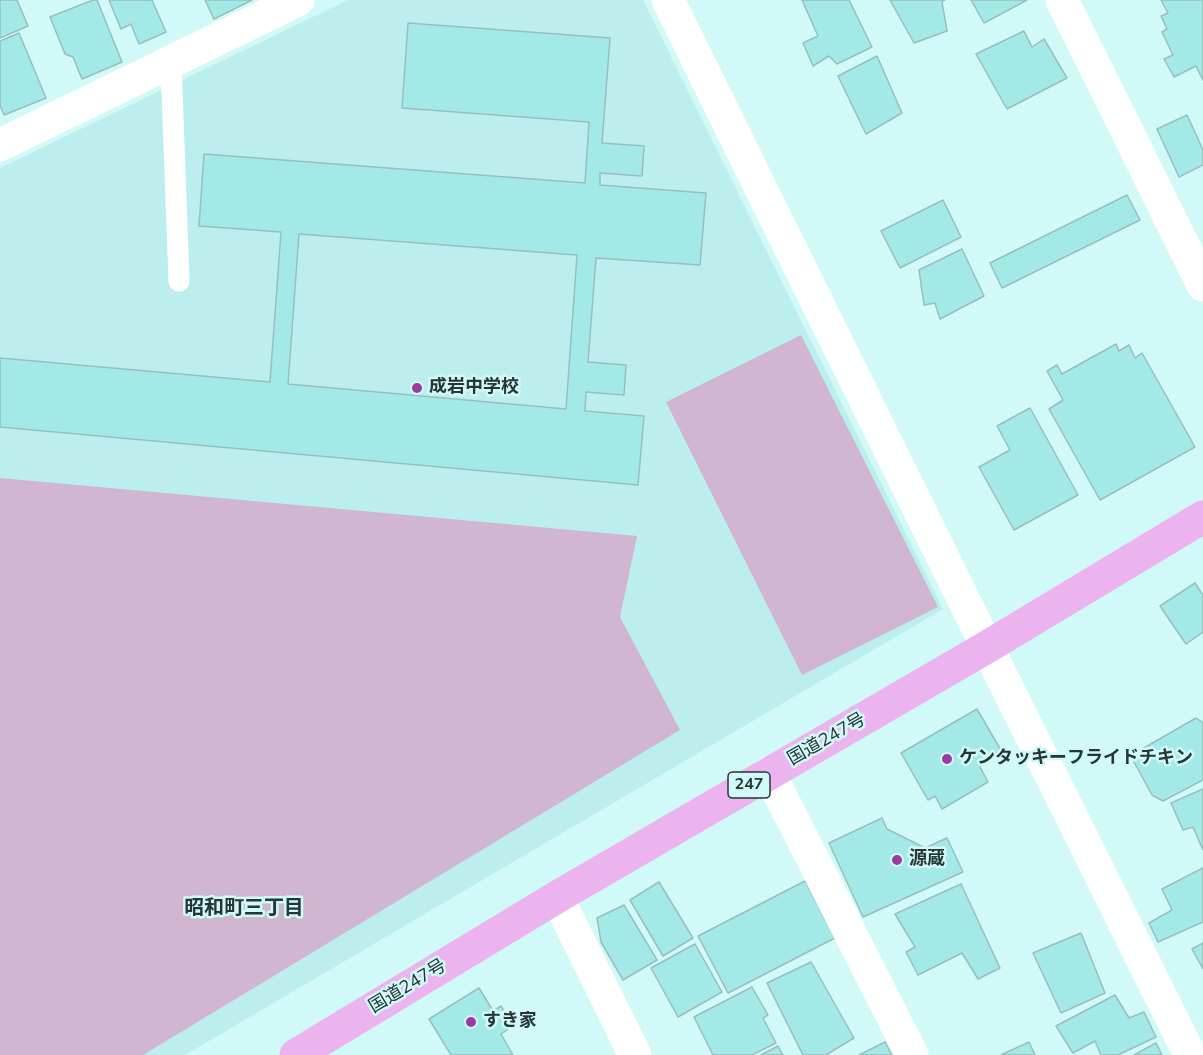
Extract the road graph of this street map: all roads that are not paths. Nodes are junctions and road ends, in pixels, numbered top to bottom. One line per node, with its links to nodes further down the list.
1 (668, 0): 9 (street)
2 (1062, 0): 7 (street)
3 (292, 1): 4 (street)
4 (171, 63): 5 (street); 6 (lane)
5 (0, 145)
6 (179, 280)
7 (1203, 285)
8 (1203, 517): 9 (highway, 国道247号 / 247)
9 (987, 647): 10 (highway, 国道247号 / 247); 15 (street)
10 (769, 773): 11 (highway, 国道247号 / 247); 14 (street)
11 (557, 897): 12 (highway, 国道247号 / 247); 13 (street)
12 (296, 1055)
13 (635, 1055)
14 (912, 1055)
15 (1190, 1055)

